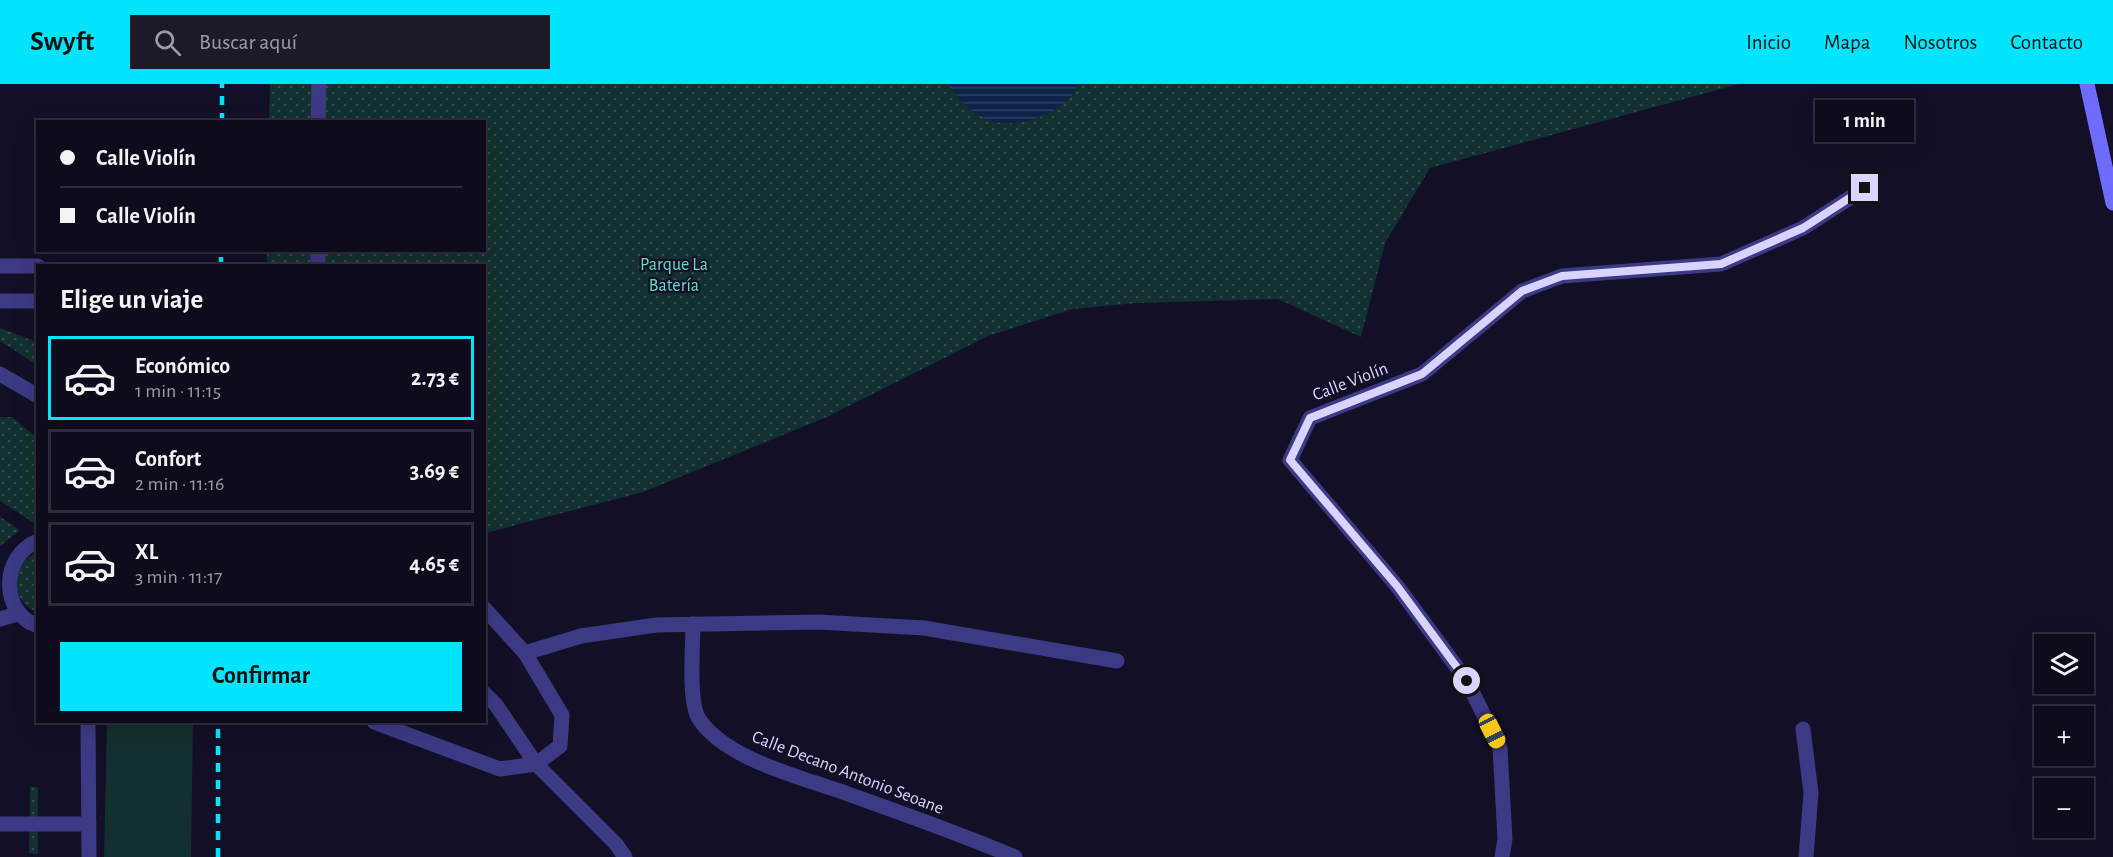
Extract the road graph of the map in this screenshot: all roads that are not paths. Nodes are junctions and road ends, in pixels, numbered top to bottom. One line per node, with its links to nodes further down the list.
1 (319, 84): 3 (street)
2 (2087, 84): 5 (main road)
3 (318, 120)
4 (1865, 188): 30 (street, Calle Violín)
5 (2113, 202)
6 (0, 266): 7 (street)
7 (36, 266)
8 (0, 301): 9 (street)
9 (36, 301)
10 (0, 374): 11 (street)
11 (36, 395)
12 (36, 543): 14 (street)
13 (486, 610): 18 (street)
14 (17, 614): 15 (street); 17 (street)
15 (0, 619)
16 (693, 624): 18 (street); 19 (street); 29 (street, Calle Decano Antonio Seoane)
17 (36, 625)
18 (525, 653): 24 (street)
19 (1117, 661)
20 (486, 695): 24 (street)
21 (88, 723): 26 (street)
22 (377, 723): 24 (street)
23 (1803, 729): 31 (street)
24 (536, 764): 28 (street)
25 (0, 824): 26 (street)
26 (88, 824): 27 (street)
27 (89, 857)
28 (625, 857)
29 (1015, 857)
30 (1502, 857)
31 (1806, 857)

